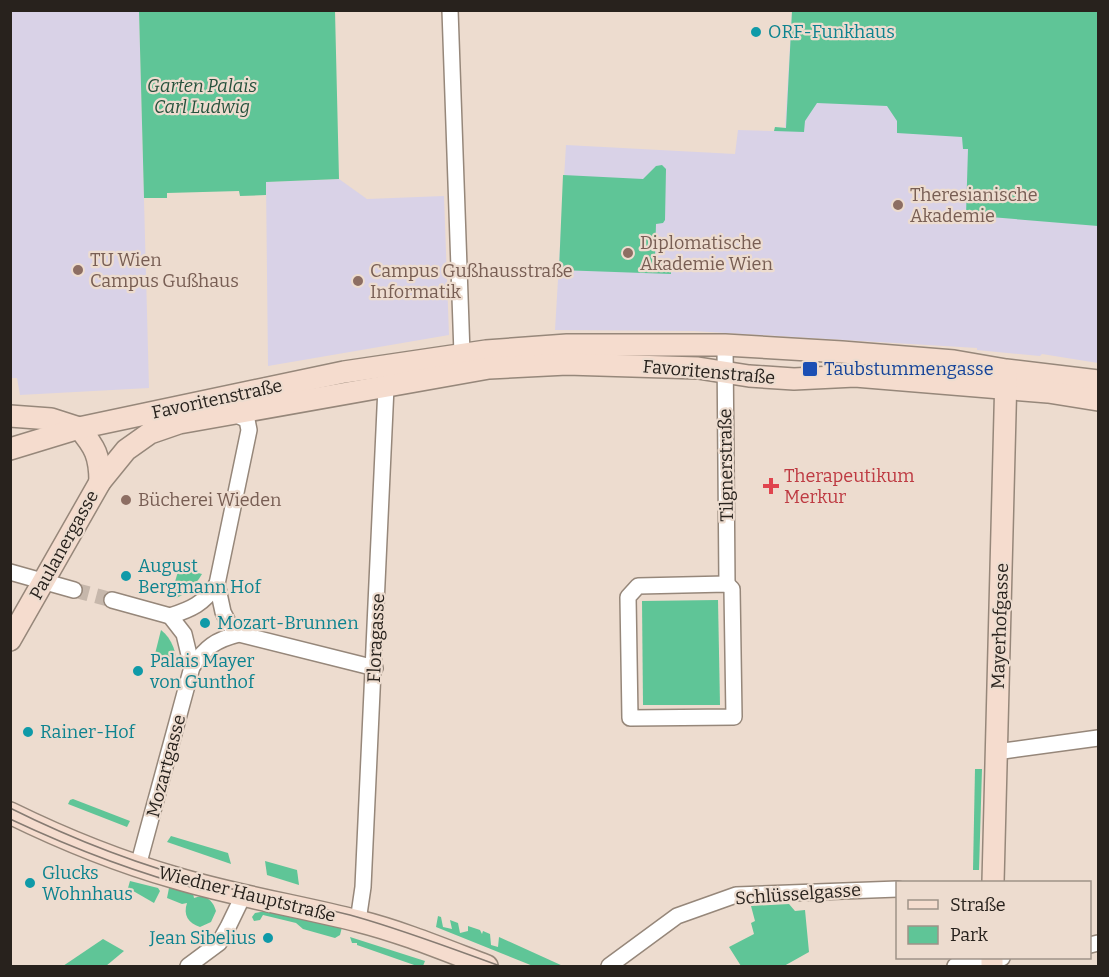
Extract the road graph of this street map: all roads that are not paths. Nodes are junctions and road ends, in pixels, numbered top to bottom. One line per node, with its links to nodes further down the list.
1 (450, 10): 3 (street)
2 (725, 345): 3 (main road, Favoritenstraße); 5 (street, Tilgnerstraße); 7 (main road, Favoritenstraße)
3 (462, 354): 4 (main road, Favoritenstraße); 6 (street, Favoritenstraße)
4 (409, 363): 9 (street); 13 (main road, Favoritenstraße)
5 (725, 373): 6 (main road, Favoritenstraße); 7 (main road, Favoritenstraße); 19 (street, Tilgnerstraße)
6 (428, 379): 9 (main road, Favoritenstraße)
7 (1006, 379): 8 (main road, Favoritenstraße); 10 (main road, Favoritenstraße); 28 (main road, Mayerhofgasse)
8 (1098, 381)
9 (386, 387): 11 (main road, Favoritenstraße); 26 (street, Floragasse)
10 (1098, 400)
11 (233, 412): 15 (main road, Favoritenstraße); 18 (street)
12 (10, 416): 13 (main road, Favoritenstraße)
13 (79, 428): 14 (main road, Favoritenstraße); 15 (main road)
14 (10, 449)
15 (100, 482): 17 (main road, Paulanergasse)
16 (10, 572): 17 (street)
17 (44, 581): 20 (street); 24 (main road, Paulanergasse)
18 (217, 584): 22 (street); 23 (street)
19 (727, 584): 19 (street, Tilgnerstraße)
20 (74, 590)
21 (112, 600): 22 (street)
22 (170, 616): 25 (street)
23 (239, 634): 25 (street); 26 (street)
24 (10, 640)
25 (192, 667): 30 (street, Mozartgasse)
26 (375, 668): 34 (street, Floragasse)
27 (1098, 738): 28 (street)
28 (996, 752): 31 (main road, Mayerhofgasse)
29 (10, 813): 30 (main road, Wiedner Hauptstraße)
30 (138, 866): 33 (main road, Wiedner Hauptstraße)
31 (993, 881)
32 (896, 889): 38 (street, Schlüsselgasse)
33 (243, 896): 34 (main road, Wiedner Hauptstraße); 36 (street)
34 (358, 921): 37 (main road, Wiedner Hauptstraße)
35 (995, 960): 39 (street)
36 (188, 966)
37 (487, 966)
38 (609, 966)
39 (955, 966)

